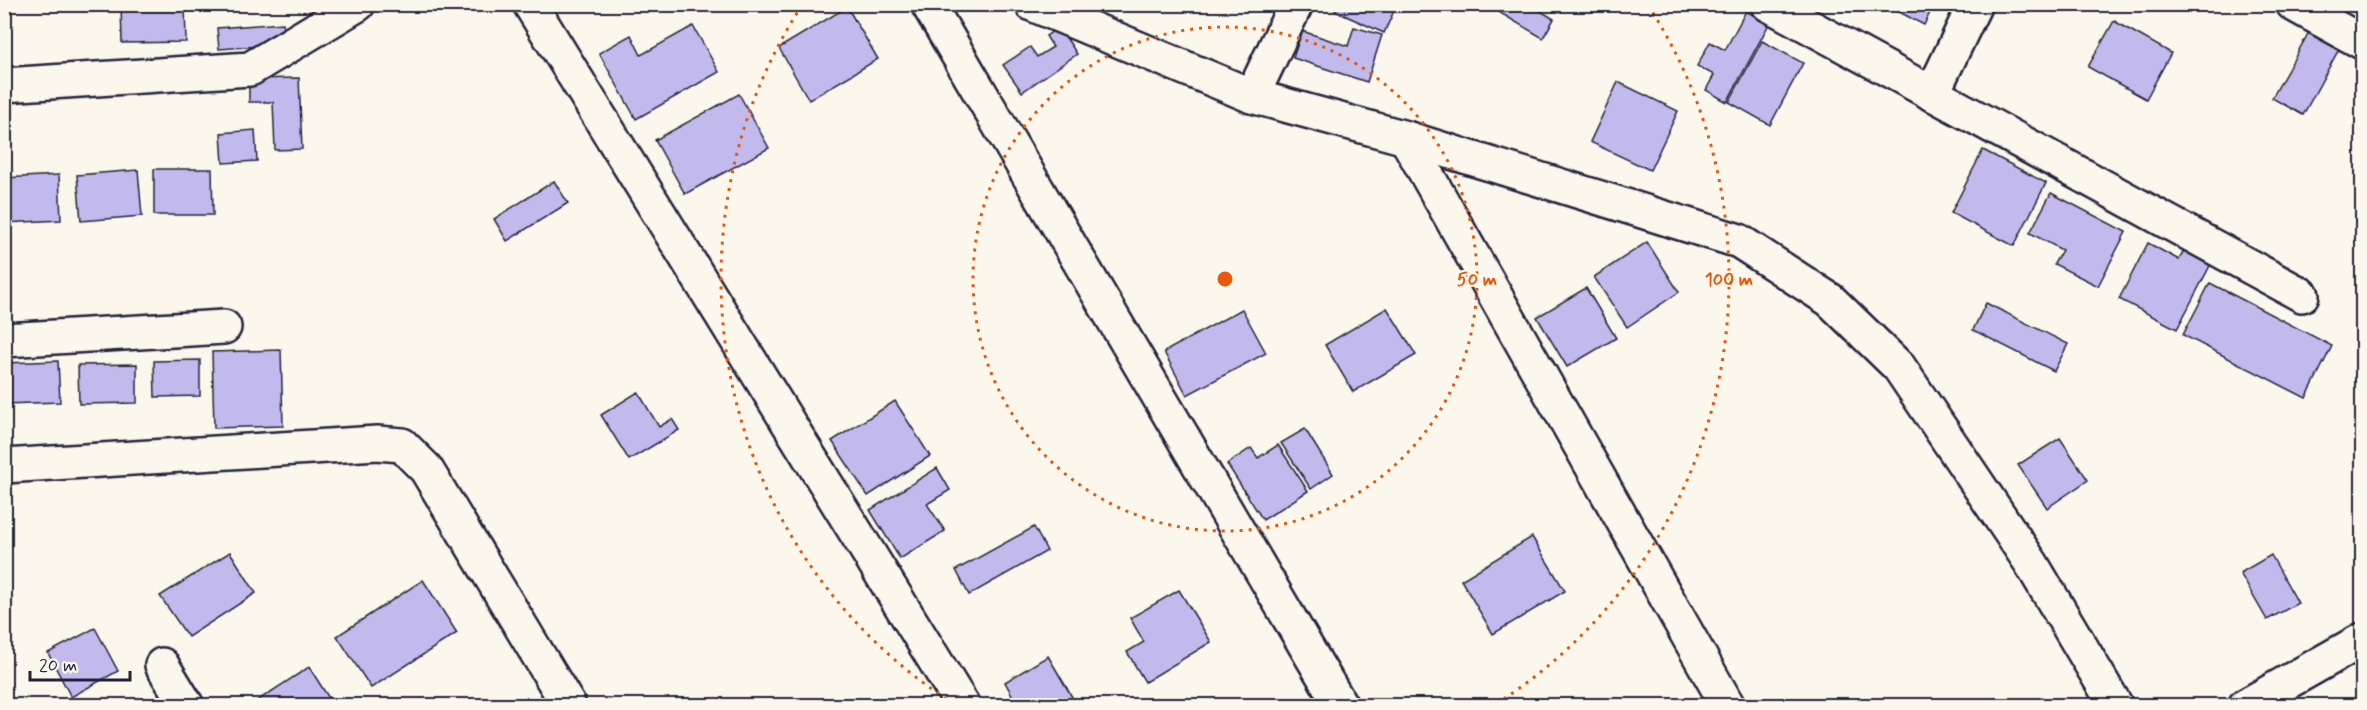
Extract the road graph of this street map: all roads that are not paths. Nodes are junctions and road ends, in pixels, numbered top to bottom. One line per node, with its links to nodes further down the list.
1 (358, 4): 10 (street)
2 (530, 4): 22 (street)
3 (928, 4): 23 (street)
4 (1032, 4): 12 (street)
5 (1296, 4): 12 (street)
6 (1768, 4): 11 (street)
7 (1975, 4): 11 (street)
8 (2293, 4): 9 (street)
9 (2362, 42)
10 (4, 85)
11 (1932, 94): 14 (street)
12 (1252, 96): 13 (street)
13 (1406, 138): 24 (street); 25 (street)
14 (2302, 295)
15 (224, 327): 16 (street)
16 (4, 340)
17 (4, 466): 21 (street)
18 (2362, 640): 26 (street)
19 (162, 665): 20 (street)
20 (187, 705)
21 (569, 705)
22 (963, 705)
23 (1341, 705)
24 (1728, 705)
25 (2116, 705)
26 (2245, 705)

